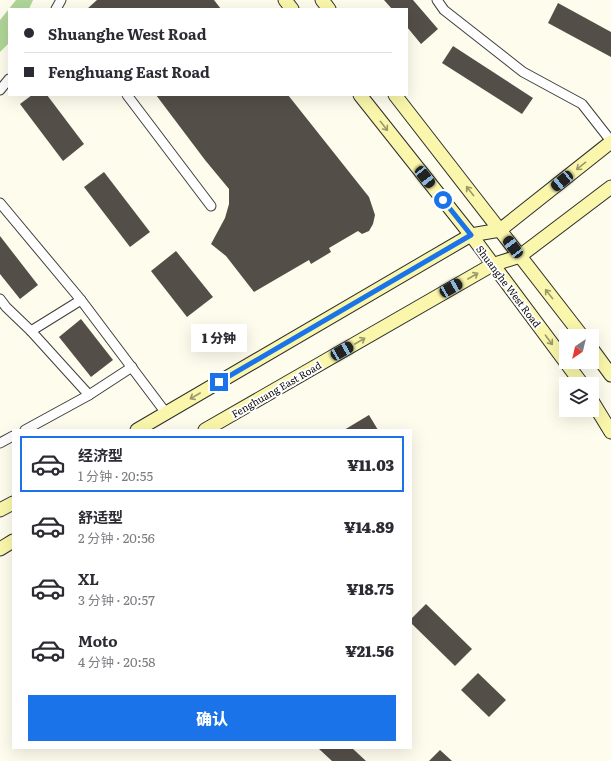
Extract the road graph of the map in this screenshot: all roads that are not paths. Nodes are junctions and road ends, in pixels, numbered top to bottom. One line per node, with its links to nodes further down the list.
1 (285, 0): 4 (street)
2 (322, 0): 5 (street)
3 (437, 0): 11 (street)
4 (291, 8)
5 (328, 8)
6 (8, 80): 7 (street)
7 (0, 90)
8 (128, 96): 14 (street)
9 (361, 96): 16 (street, Shuanghe West Road, one-way to 16)
10 (396, 96): 15 (street, one-way to 10)
11 (611, 141): 15 (street, one-way to 15)
12 (611, 186): 17 (street, Fenghuang East Road)
13 (0, 203): 20 (street)
14 (211, 206)
15 (500, 230): 16 (street); 17 (street)
16 (471, 235): 18 (street, Shuanghe West Road); 29 (street, one-way to 29)
17 (520, 256): 18 (street, Fenghuang East Road); 21 (street, one-way to 17)
18 (492, 265): 26 (street, Shuanghe West Road, one-way to 26); 32 (street, Fenghuang East Road, one-way to 18)
19 (0, 299): 22 (street)
20 (82, 300): 22 (street); 24 (street)
21 (577, 329)
22 (31, 331): 27 (street)
23 (599, 359): 25 (street)
24 (132, 367): 27 (street); 29 (street)
25 (611, 375)
26 (577, 377)
27 (89, 395): 30 (street)
28 (599, 412): 33 (street)
29 (166, 413): 31 (street)
30 (27, 429)
31 (139, 429)
32 (207, 429)
33 (611, 432)
34 (12, 437): 35 (street)
35 (0, 443)
36 (12, 504): 37 (street)
37 (0, 510)
38 (12, 542): 39 (street)
39 (0, 549)

